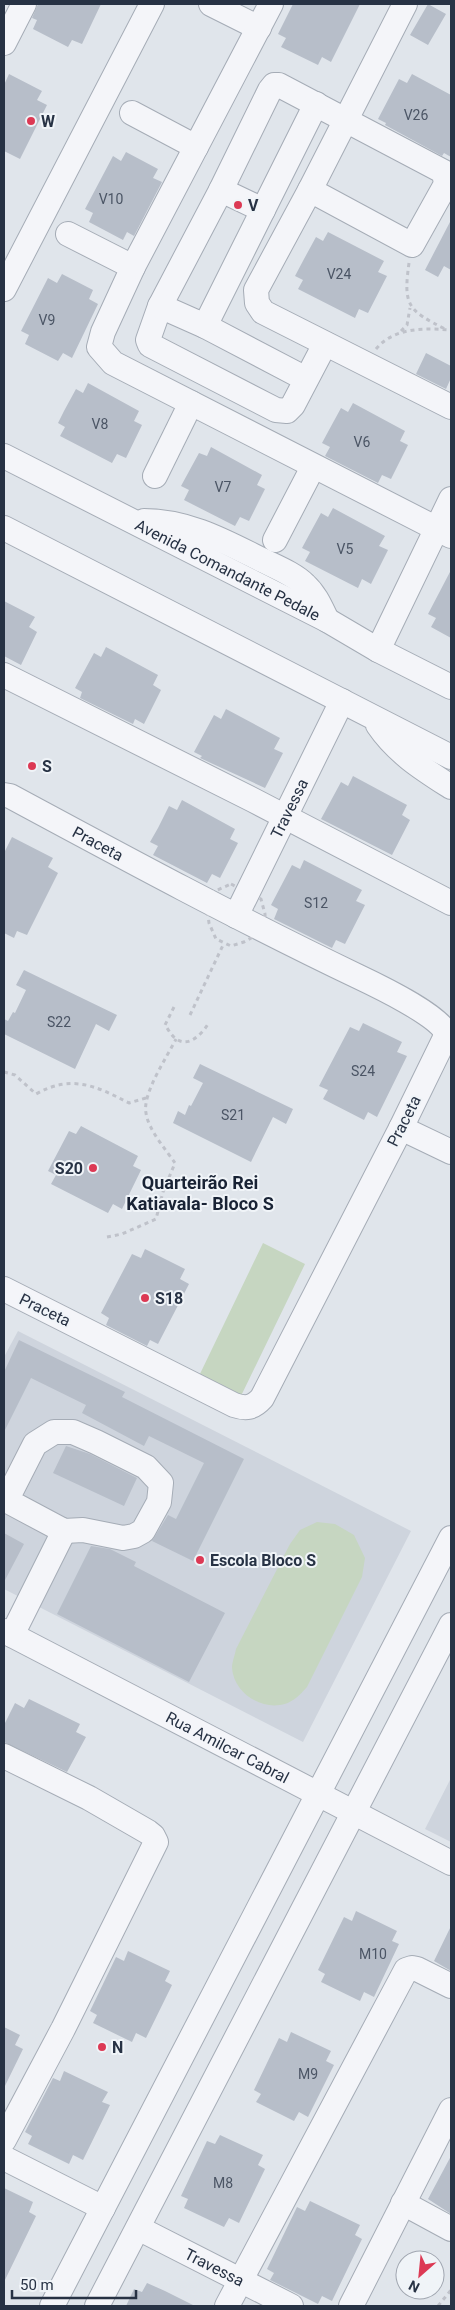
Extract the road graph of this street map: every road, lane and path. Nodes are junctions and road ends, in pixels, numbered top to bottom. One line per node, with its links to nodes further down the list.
1 (24, 4): 7 (street)
2 (152, 4): 18 (street)
3 (212, 4): 6 (street)
4 (271, 4): 6 (street)
5 (405, 4): 10 (street)
6 (259, 28): 11 (street)
7 (4, 43)
8 (316, 104): 10 (street); 12 (street); 14 (street)
9 (132, 113): 11 (street)
10 (344, 119): 13 (street); 16 (street)
11 (196, 147): 17 (street)
12 (221, 190): 14 (street); 19 (street)
13 (310, 190): 16 (street); 25 (street)
14 (263, 210): 21 (street)
15 (68, 234): 17 (street)
16 (412, 245): 20 (path)
17 (133, 266): 28 (street)
18 (4, 289)
19 (160, 306): 21 (street); 27 (street)
20 (410, 307): 22 (path); 24 (path)
21 (205, 326): 27 (street)
22 (445, 329): 23 (path); 24 (path)
23 (451, 330)
24 (400, 332): 26 (path)
25 (325, 344): 26 (street); 27 (street)
26 (363, 364): 29 (street)
27 (306, 379)
28 (191, 403): 31 (street); 32 (street)
29 (451, 407)
30 (4, 456): 37 (street, Avenida Comandante Pedale)
31 (313, 467): 35 (street); 36 (street)
32 (155, 476)
33 (451, 499): 35 (street)
34 (4, 528): 40 (street)
35 (443, 532): 37 (street)
36 (275, 540)
37 (378, 650): 39 (street, Avenida Comandante Pedale)
38 (4, 676): 45 (street)
39 (451, 687)
40 (342, 701): 41 (street); 45 (street, Travessa)
41 (373, 718): 42 (street); 43 (street)
42 (451, 757)
43 (451, 787)
44 (4, 795): 47 (street, Praceta)
45 (286, 816): 46 (street); 47 (street, Travessa)
46 (451, 903)
47 (236, 916): 55 (street, Praceta)
48 (224, 943): 50 (path)
49 (174, 1007): 52 (path)
50 (190, 1015)
51 (208, 1024): 52 (path)
52 (176, 1039): 54 (path)
53 (4, 1072): 54 (path)
54 (146, 1098): 57 (path)
55 (401, 1128): 56 (street); 58 (street, Praceta)
56 (451, 1152)
57 (107, 1237)
58 (6, 1295)
59 (5, 1500): 60 (street); 60 (street)
60 (64, 1531): 63 (street)
61 (451, 1538): 65 (street)
62 (451, 1625): 66 (street)
63 (8, 1633): 65 (street, Rua Amilcar Cabral)
64 (4, 1756): 70 (street)
65 (318, 1794): 66 (street, Rua Amilcar Cabral); 73 (street)
66 (354, 1813): 67 (street, Rua Amilcar Cabral); 74 (street)
67 (451, 1863)
68 (451, 1986): 76 (street)
69 (451, 2110): 72 (street)
70 (4, 2140)
71 (4, 2158): 73 (street)
72 (403, 2203): 75 (street); 82 (street)
73 (103, 2208): 78 (street)
74 (138, 2228): 76 (street, Travessa); 79 (street)
75 (451, 2229)
76 (241, 2280): 80 (street); 81 (street, Travessa)
77 (451, 2290): 83 (path)
78 (52, 2306)
79 (97, 2306)
80 (227, 2306)
81 (291, 2306)
82 (352, 2306)
83 (438, 2306)

